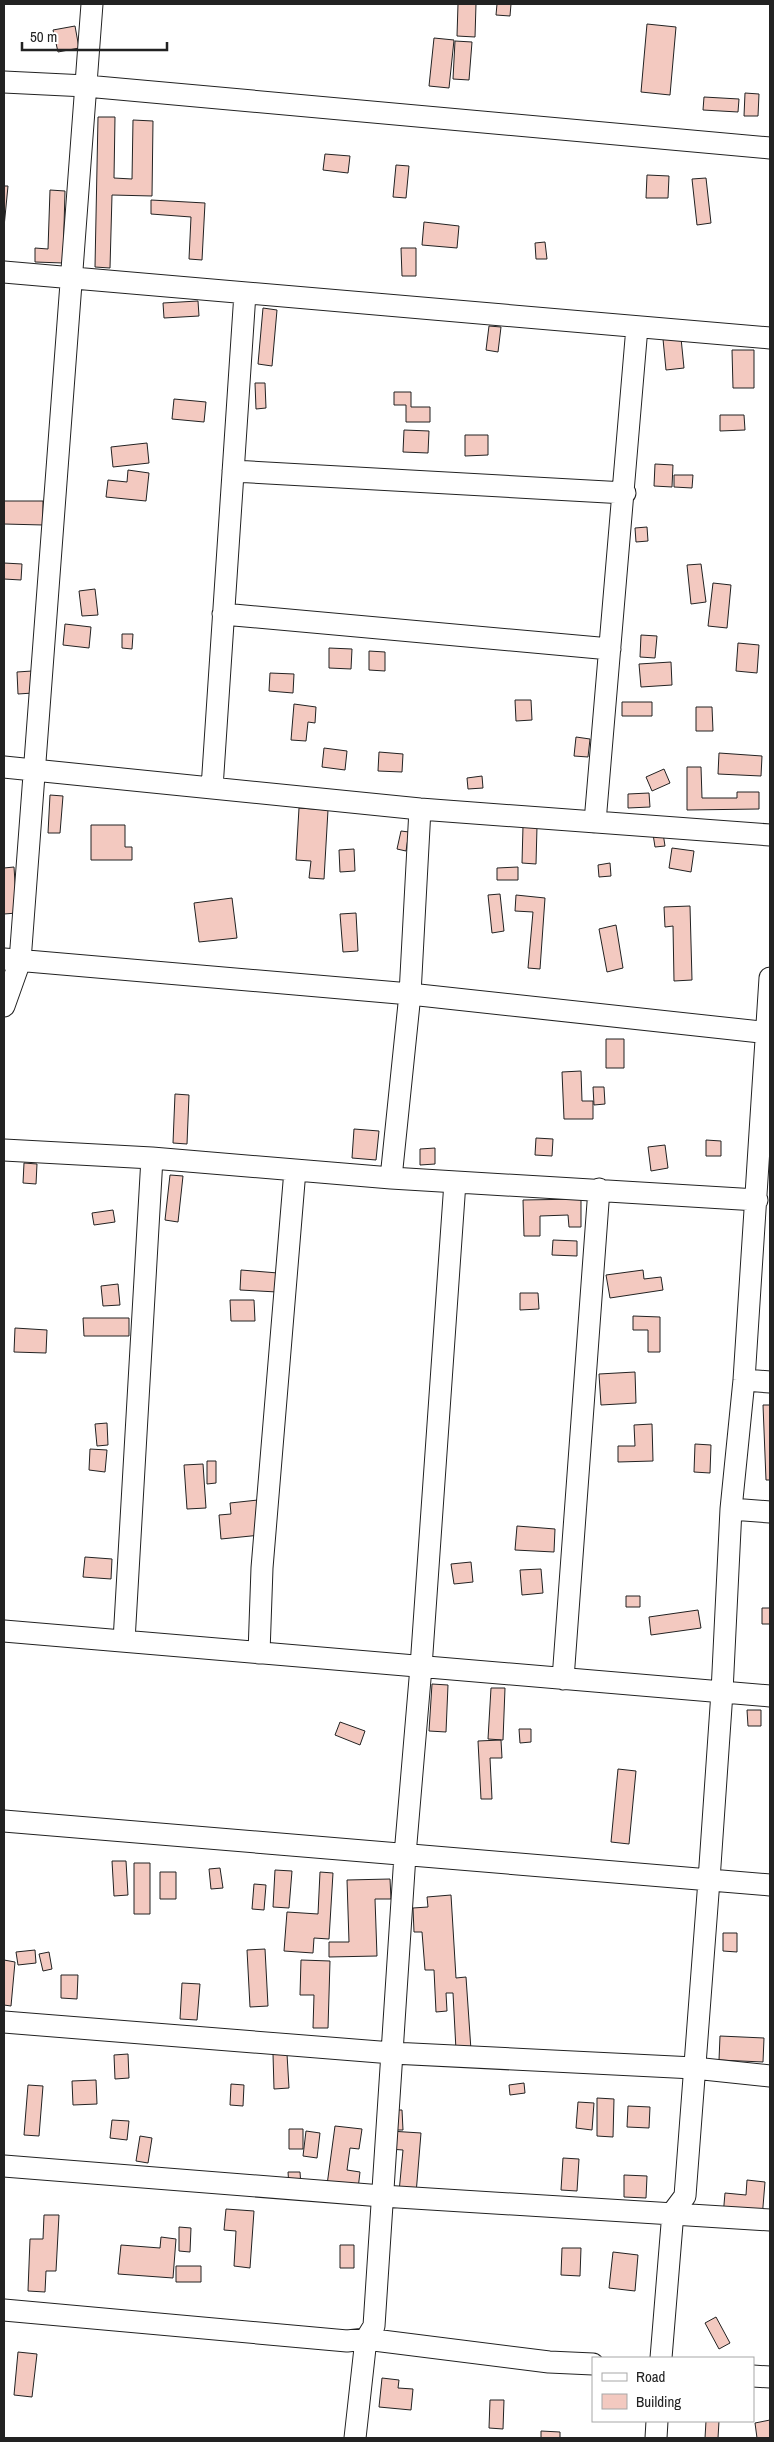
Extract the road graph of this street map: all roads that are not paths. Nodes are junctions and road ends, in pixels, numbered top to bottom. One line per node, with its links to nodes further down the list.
1 (92, 4): 3 (street)
2 (4, 82): 3 (street)
3 (86, 86): 4 (street); 6 (street)
4 (770, 148)
5 (4, 272): 6 (street)
6 (71, 278): 7 (street); 15 (street)
7 (245, 293): 8 (street); 10 (street)
8 (637, 327): 9 (street); 11 (street)
9 (770, 338)
10 (233, 471): 11 (street); 12 (street)
11 (625, 494): 13 (street)
12 (223, 614): 13 (street); 16 (street)
13 (610, 650): 18 (street)
14 (4, 767): 15 (street)
15 (34, 768): 16 (street); 20 (street)
16 (212, 788): 17 (street)
17 (420, 809): 18 (street); 22 (street)
18 (595, 822): 19 (street)
19 (770, 834)
20 (12, 960): 22 (street); 23 (street)
21 (770, 978): 24 (street)
22 (410, 994): 24 (street); 28 (street)
23 (4, 1006)
24 (768, 1032): 31 (street)
25 (4, 1150): 26 (street)
26 (152, 1158): 27 (street); 37 (street)
27 (295, 1170): 28 (street); 38 (street)
28 (391, 1178): 29 (street)
29 (456, 1182): 30 (street); 39 (street)
30 (599, 1189): 31 (street); 40 (street)
31 (757, 1200): 32 (street)
32 (744, 1380): 33 (street); 34 (street)
33 (770, 1382)
34 (731, 1509): 35 (street); 41 (street)
35 (770, 1512)
36 (4, 1631): 37 (street)
37 (124, 1641): 38 (street)
38 (259, 1653): 39 (street)
39 (421, 1667): 40 (street); 44 (street)
40 (563, 1679): 41 (street)
41 (722, 1692): 42 (street); 45 (street)
42 (770, 1696)
43 (4, 1821): 44 (street)
44 (405, 1855): 45 (street); 48 (street)
45 (709, 1880): 46 (street); 49 (street)
46 (770, 1885)
47 (4, 2022): 48 (street)
48 (392, 2053): 49 (street); 52 (street)
49 (694, 2068): 50 (street); 53 (street)
50 (770, 2076)
51 (4, 2166): 52 (street)
52 (382, 2196): 53 (street); 56 (street)
53 (673, 2212): 54 (street); 57 (street)
54 (770, 2220)
55 (4, 2310): 56 (street)
56 (366, 2339): 58 (street); 62 (street)
57 (661, 2357)
58 (592, 2364)
59 (754, 2376): 60 (street)
60 (770, 2378)
61 (657, 2422): 63 (street)
62 (355, 2438)
63 (656, 2438)

